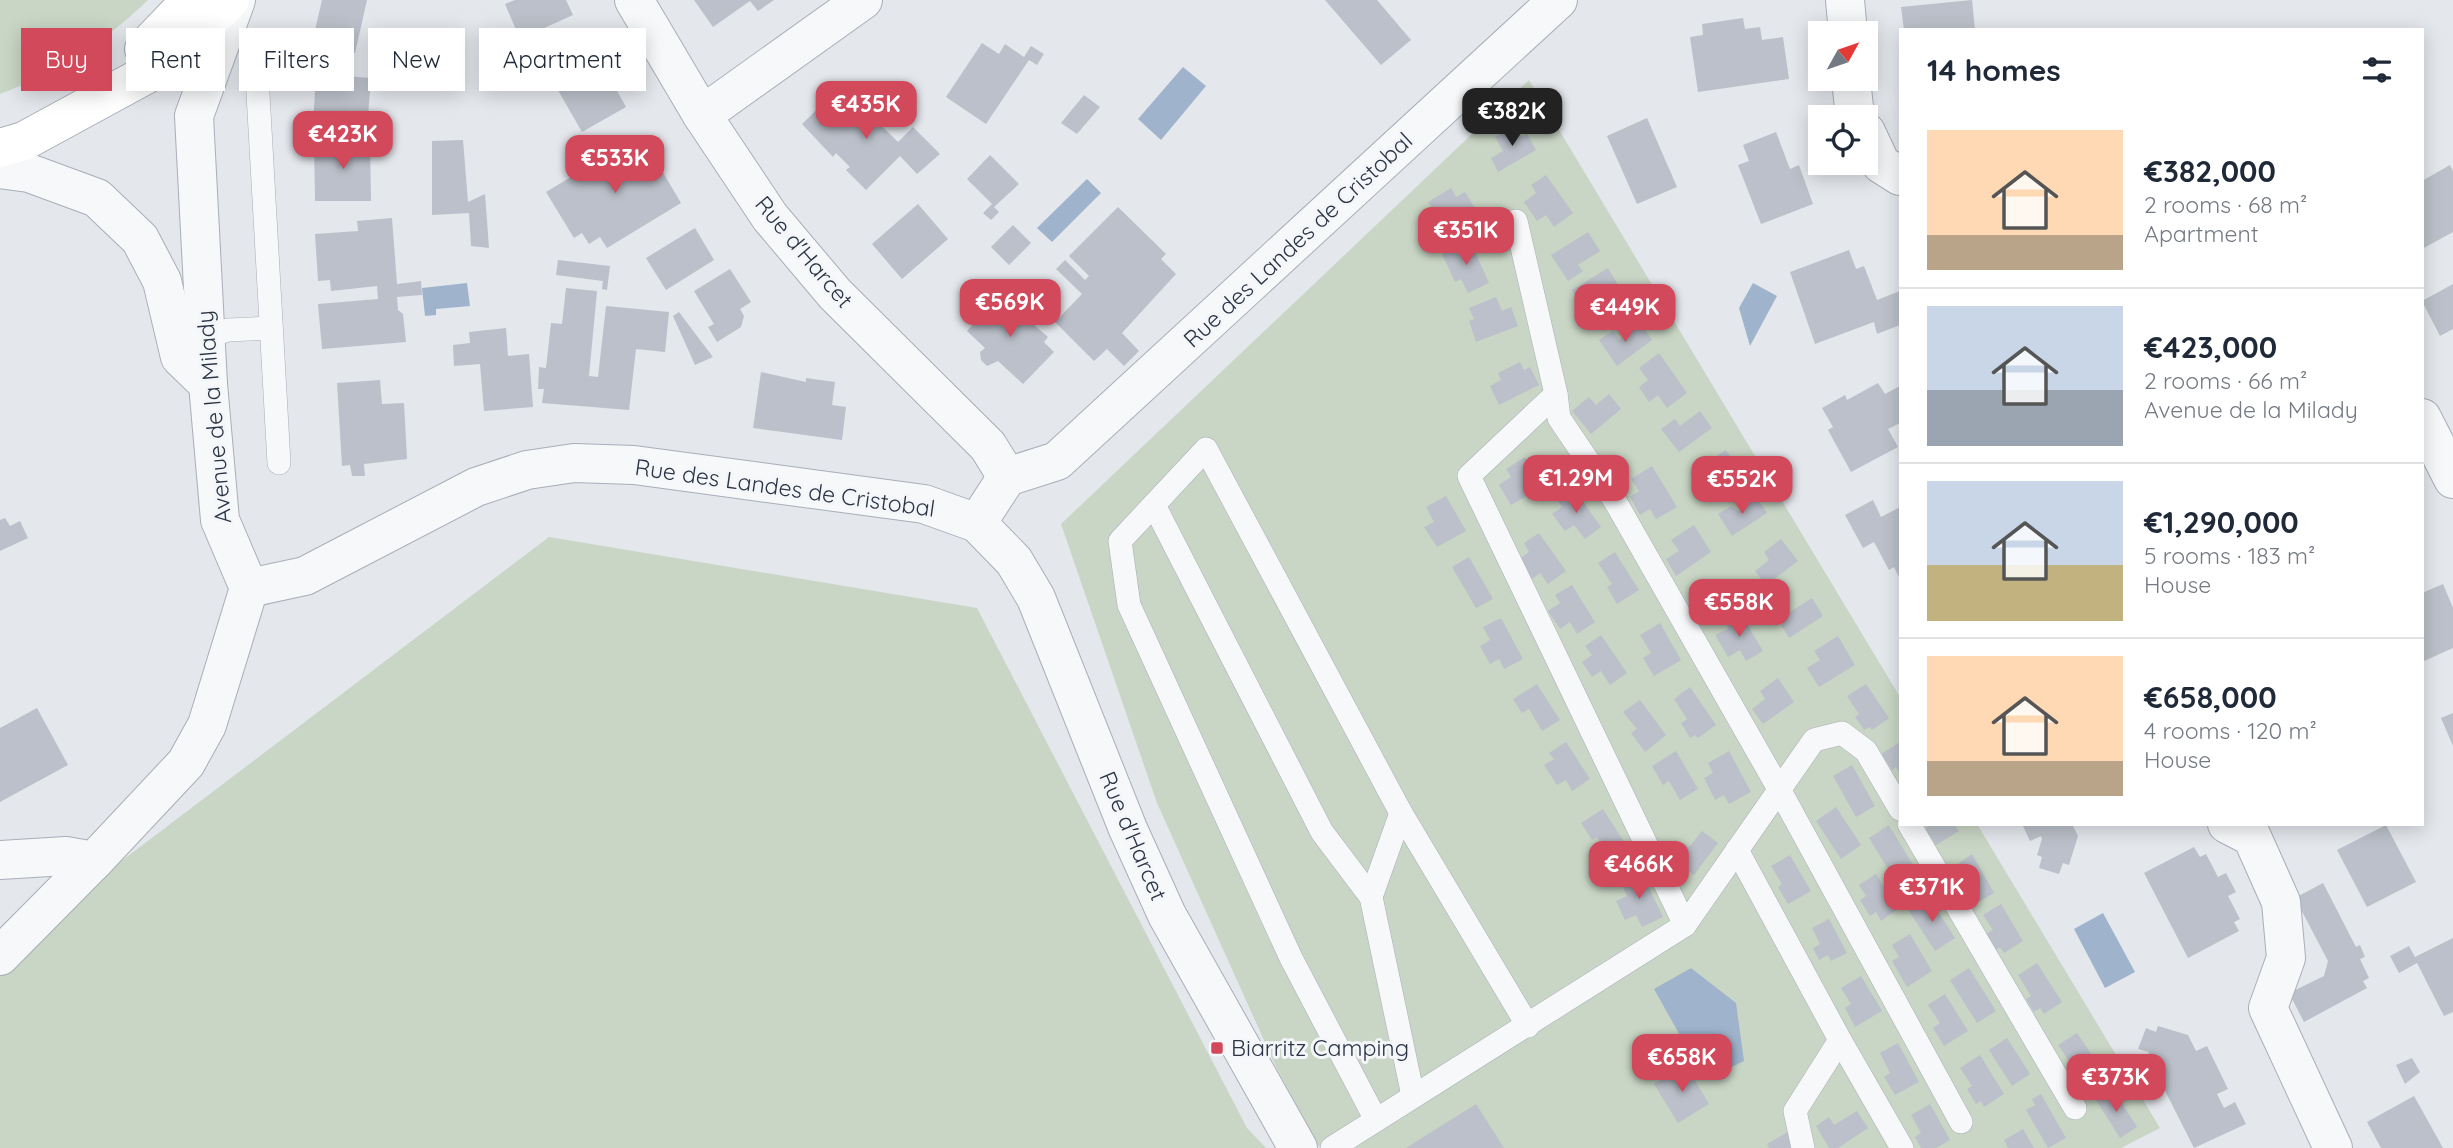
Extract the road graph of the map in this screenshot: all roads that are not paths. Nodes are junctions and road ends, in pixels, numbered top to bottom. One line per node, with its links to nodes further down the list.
1 (191, 0): 10 (main road)
2 (230, 0): 10 (main road)
3 (236, 0): 18 (street, Avenue de la Milady)
4 (634, 0): 11 (street, Rue d'Harcet)
5 (863, 0): 11 (street)
6 (1558, 0): 23 (street, Rue des Landes de Cristobal)
7 (1845, 0): 8 (street)
8 (1847, 21)
9 (258, 91): 17 (lane)
10 (98, 100): 12 (main road)
11 (702, 115): 23 (street, Rue d'Harcet)
12 (0, 148)
13 (1878, 158): 15 (street)
14 (0, 169): 19 (street)
15 (1899, 175)
16 (1516, 220): 20 (lane)
17 (271, 328): 18 (lane); 22 (lane)
18 (205, 337): 19 (street, Avenue de la Milady)
19 (208, 384): 27 (street, Avenue de la Milady)
20 (1556, 394): 28 (lane); 37 (lane)
21 (2424, 422): 24 (street)
22 (279, 463)
23 (1007, 477): 26 (street)
24 (2453, 479)
25 (1154, 505): 30 (lane); 36 (lane); 43 (lane)
26 (977, 523): 27 (street, Rue des Landes de Cristobal); 45 (street, Rue d'Harcet)
27 (249, 588): 35 (street)
28 (1779, 789): 29 (lane); 33 (lane); 44 (lane)
29 (1899, 808)
30 (1401, 813): 36 (lane); 39 (lane)
31 (1910, 826): 42 (lane)
32 (2244, 829): 49 (street)
33 (1737, 850): 37 (lane); 40 (lane)
34 (0, 860): 35 (street)
35 (94, 861): 38 (street)
36 (1371, 897): 41 (lane)
37 (1685, 925): 39 (lane)
38 (0, 956)
39 (1528, 1026): 41 (lane)
40 (1840, 1040): 47 (lane); 48 (lane)
41 (1413, 1096): 43 (lane)
42 (2075, 1108)
43 (1376, 1120): 46 (lane)
44 (1961, 1122)
45 (1298, 1148)
46 (1332, 1148)
47 (1803, 1148)
48 (1902, 1148)
49 (2333, 1148)

